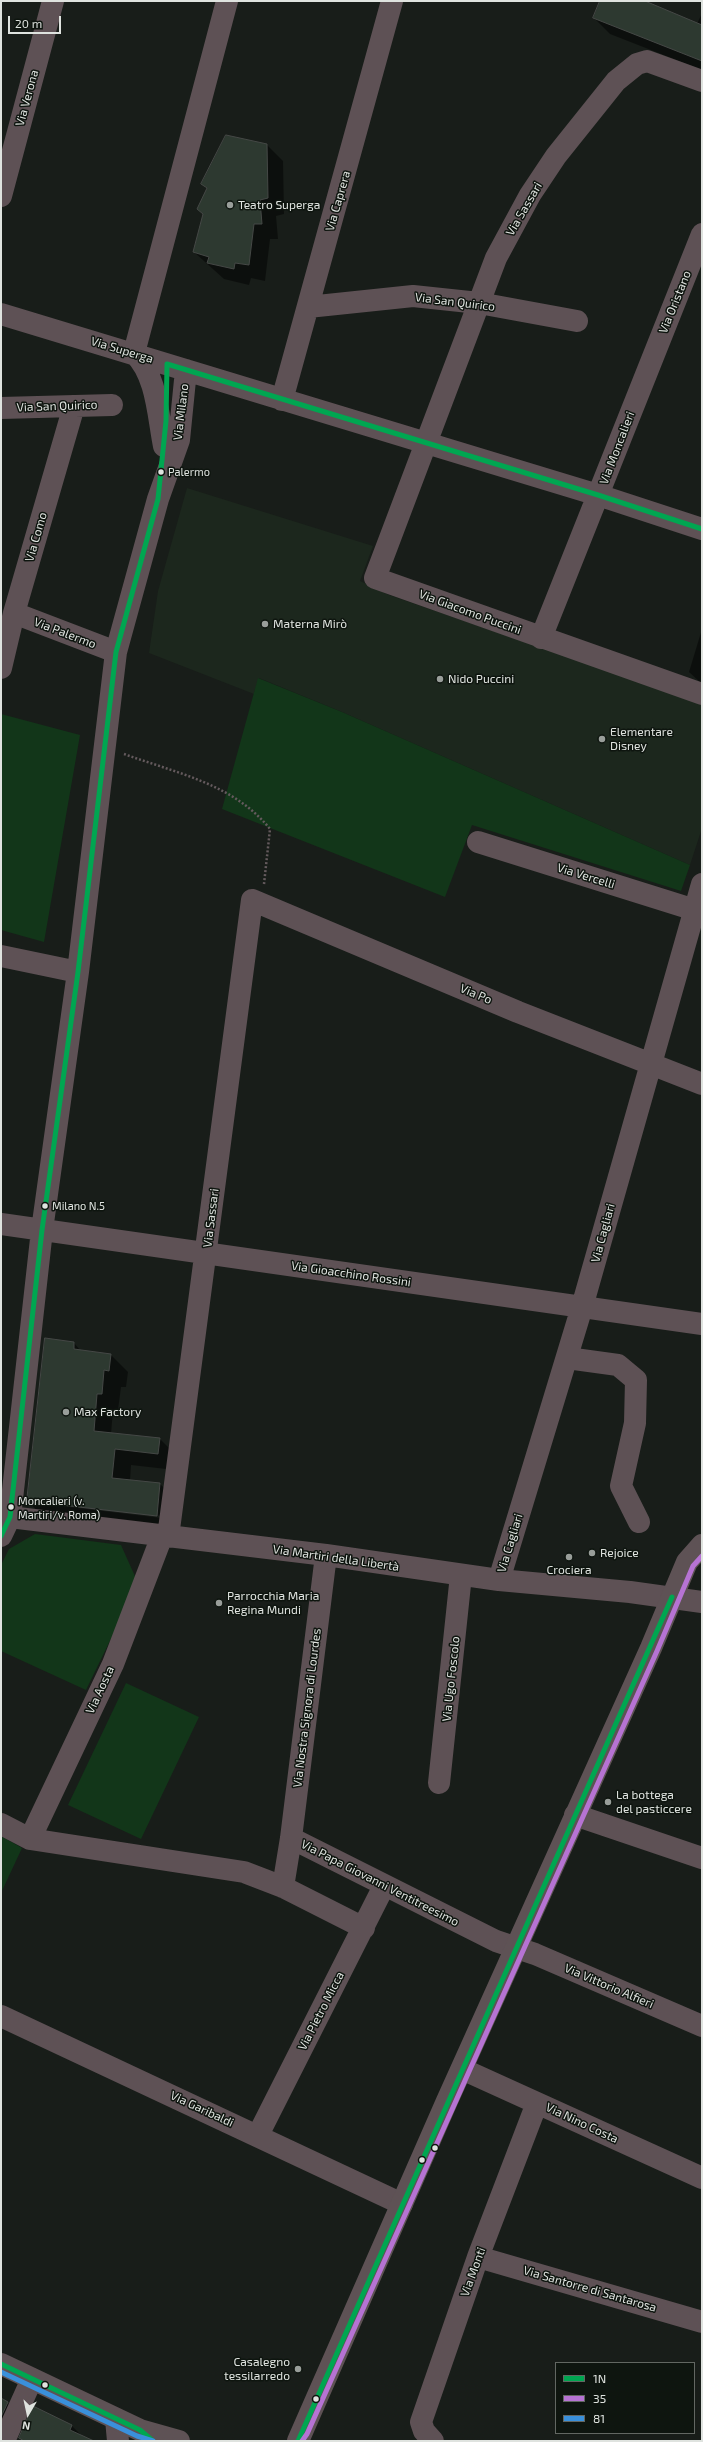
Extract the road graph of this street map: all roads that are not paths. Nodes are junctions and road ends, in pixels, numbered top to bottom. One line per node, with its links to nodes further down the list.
1 (53, 1): 5 (street, Via Verona)
2 (227, 1): 12 (street)
3 (392, 1): 8 (street, Via Caprera)
4 (702, 82): 7 (street, Via Sassari)
5 (1, 196)
6 (702, 234): 11 (street, Via Oristano)
7 (479, 303): 8 (street, Via San Quirico); 10 (street, Via San Quirico); 20 (street, Via Sassari)
8 (308, 307): 15 (street, Via Caprera)
9 (1, 314): 12 (street, Via Superga)
10 (577, 321)
11 (656, 348): 22 (street, Via Moncalieri)
12 (134, 353): 13 (street, Via Superga); 21 (street)
13 (176, 367): 14 (street, Via Superga); 19 (street, Via Milano); 21 (street, Via Milano)
14 (220, 380): 15 (street, Via Superga); 19 (street)
15 (282, 400): 20 (street, Via Superga)
16 (112, 405): 17 (street, Via San Quirico)
17 (74, 406): 18 (street, Via San Quirico); 25 (street, Via Como)
18 (1, 408)
19 (181, 415): 23 (street, Via Milano)
20 (427, 443): 22 (street, Via Superga); 26 (street, Via Giacomo Puccini)
21 (164, 446): 23 (street, Via Milano)
22 (598, 495): 24 (street, Via Superga); 26 (street, Via Moncalieri)
23 (158, 499): 27 (street, Via Milano)
24 (702, 529)
25 (14, 613): 27 (street, Via Palermo); 28 (street, Via Como)
26 (541, 638): 29 (street, Via Giacomo Puccini)
27 (116, 652): 35 (street, Via Milano)
28 (1, 668)
29 (702, 694)
30 (478, 842): 33 (street, Via Vercelli)
31 (702, 884): 33 (street, Via Cagliari)
32 (256, 902): 36 (street, Via Po); 40 (street, Via Sassari)
33 (694, 910): 36 (street, Via Cagliari)
34 (1, 956): 35 (street)
35 (78, 972): 39 (street, Via Milano)
36 (650, 1063): 37 (street, Via Po); 41 (street, Via Cagliari)
37 (702, 1084)
38 (1, 1224): 39 (street, Via Gioacchino Rossini)
39 (42, 1230): 40 (street, Via Gioacchino Rossini); 45 (street, Via Milano)
40 (206, 1254): 41 (street, Via Gioacchino Rossini); 46 (street, Via Sassari)
41 (582, 1307): 42 (street, Via Gioacchino Rossini); 43 (street, Via Cagliari)
42 (702, 1324)
43 (567, 1358): 44 (street); 50 (street, Via Cagliari)
44 (639, 1522)
45 (4, 1523): 46 (street, Via Martiri della Libertà)
46 (165, 1536): 48 (street, Via Martiri della Libertà); 57 (street, Via Aosta)
47 (702, 1545): 51 (main road)
48 (326, 1555): 49 (street, Via Martiri della Libertà); 56 (street, Via Nostra Signora di Lourdes)
49 (461, 1575): 50 (street, Via Martiri della Libertà); 53 (street, Via Ugo Foscolo)
50 (499, 1580): 51 (street, Via Martiri della Libertà)
51 (672, 1598): 52 (street, Via Martiri della Libertà); 54 (main road)
52 (702, 1602)
53 (440, 1783)
54 (575, 1815): 58 (street); 62 (main road)
55 (1, 1824): 57 (street)
56 (291, 1838): 59 (street, Via Papa Giovanni Ventitreesimo); 60 (street, Via Papa Giovanni Ventitreesimo)
57 (30, 1839): 60 (street)
58 (702, 1858)
59 (384, 1886): 61 (street, Via Pietro Micca); 62 (street, Via Papa Giovanni Ventitreesimo)
60 (283, 1887): 61 (street)
61 (364, 1928): 67 (street, Via Pietro Micca)
62 (516, 1947): 64 (street, Via Vittorio Alfieri); 65 (main road)
63 (1, 2016): 67 (street, Via Garibaldi)
64 (702, 2026)
65 (462, 2069): 66 (street, Via Nino Costa); 69 (main road)
66 (537, 2103): 68 (street, Via Nino Costa); 70 (street, Via Monti)
67 (258, 2135): 69 (street, Via Garibaldi)
68 (702, 2178)
69 (402, 2204): 76 (main road)
70 (478, 2257): 71 (street, Via Santorre di Santarosa); 80 (street, Via Monti)
71 (702, 2322)
72 (1, 2364): 73 (main road)
73 (32, 2379): 74 (main road); 77 (street)
74 (116, 2419): 75 (main road); 78 (street)
75 (147, 2436): 79 (main road)
76 (297, 2438)
77 (4, 2441)
78 (118, 2441)
79 (180, 2441)
80 (433, 2441)

